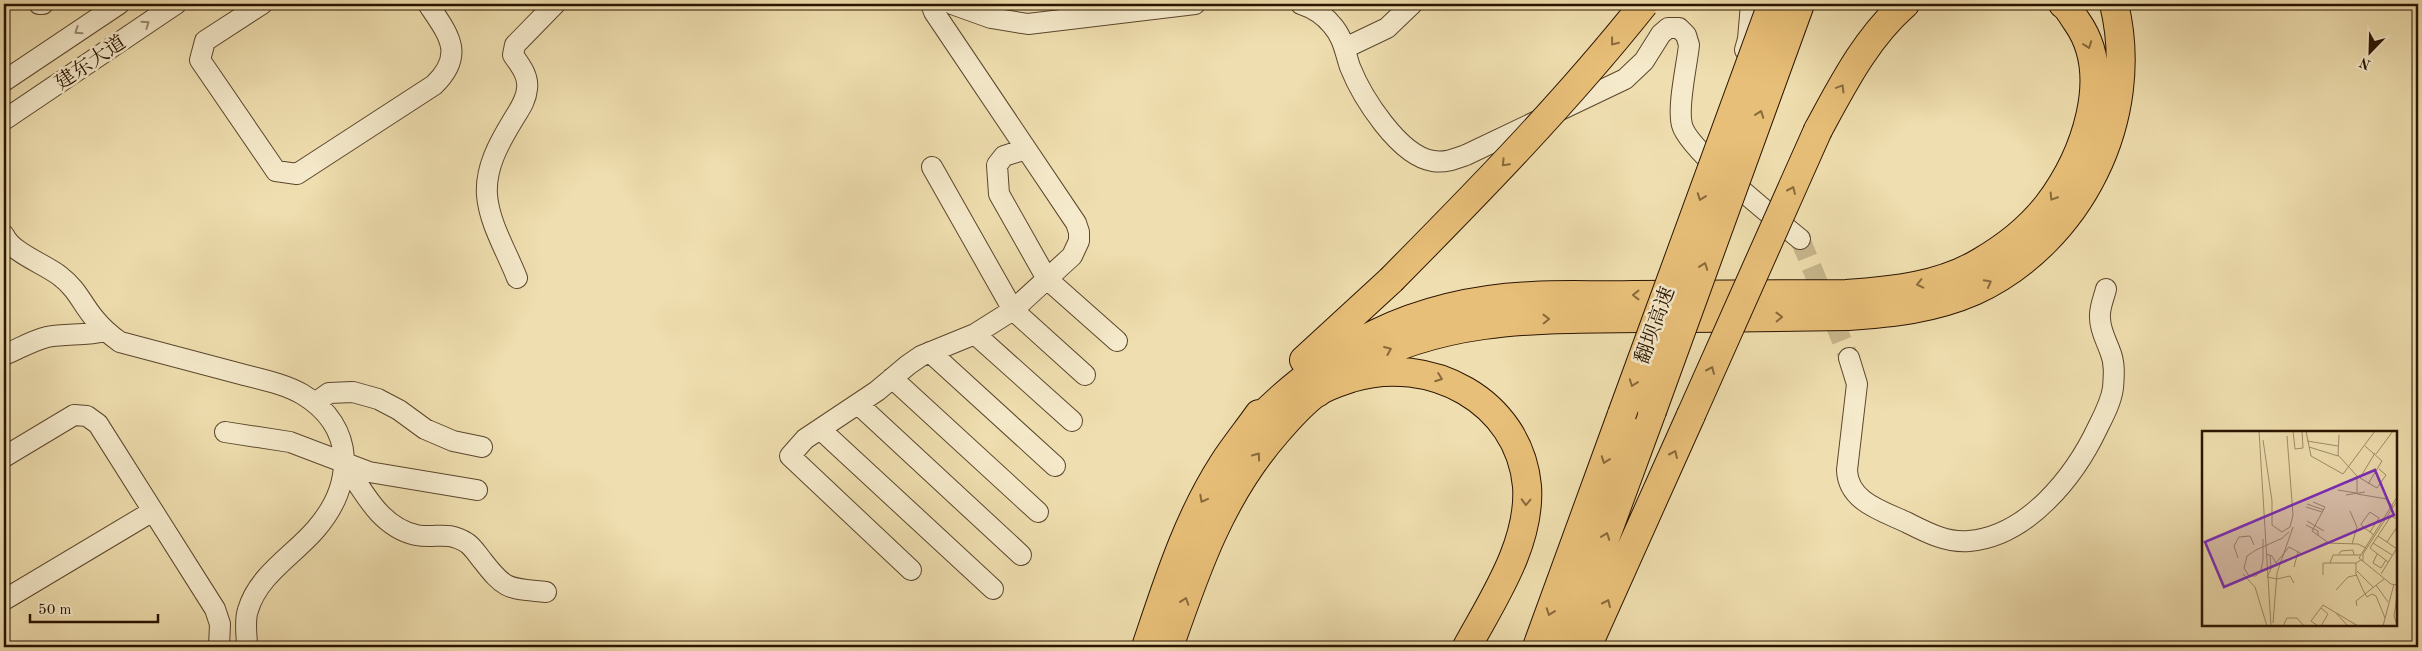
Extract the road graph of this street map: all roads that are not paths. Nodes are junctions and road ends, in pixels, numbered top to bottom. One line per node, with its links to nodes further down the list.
1 (39, 4): 2 (street)
2 (43, 4)
3 (119, 4): 21 (street, 建东大道, one-way to 21)
4 (176, 4): 22 (street, 建东大道, one-way to 4)
5 (262, 4): 6 (street)
6 (428, 4)
7 (555, 4): 28 (street)
8 (931, 4): 23 (street)
9 (952, 4): 10 (street)
10 (1195, 4)
11 (1301, 4): 20 (street)
12 (1412, 4): 20 (street)
13 (1644, 4): 45 (highway, one-way to 45, bridge)
14 (1751, 4): 24 (street)
15 (1772, 4): 64 (highway, 翻坝高速, one-way to 64, bridge)
16 (1800, 4): 65 (highway, 翻坝高速, one-way to 16, bridge)
17 (1905, 4): 66 (highway, one-way to 17, bridge)
18 (2063, 4): 45 (highway, one-way to 45)
19 (2114, 4): 40 (highway, one-way to 19)
20 (1345, 48): 24 (street)
21 (4, 81)
22 (4, 120)
23 (1026, 149): 29 (street); 29 (street)
24 (1700, 152): 27 (street)
25 (932, 167): 31 (street)
26 (4, 235): 32 (street)
27 (1800, 240)
28 (517, 278)
29 (1047, 279): 31 (street); 34 (street)
30 (2106, 289): 37 (street)
31 (1013, 310): 33 (street); 38 (street)
32 (105, 331): 36 (street); 41 (street)
33 (975, 334): 35 (street); 43 (street)
34 (1116, 341)
35 (930, 352): 39 (street); 50 (street)
36 (4, 355)
37 (1849, 358)
38 (1085, 375)
39 (892, 378): 42 (street); 53 (street)
40 (1316, 393): 62 (highway, one-way to 40); 63 (highway, one-way to 63)
41 (315, 403): 47 (street); 49 (street)
42 (858, 404): 44 (street); 54 (street)
43 (1072, 421)
44 (820, 429): 55 (street); 56 (street)
45 (1249, 429): 61 (highway, one-way to 61)
46 (226, 432): 49 (street)
47 (482, 447)
48 (4, 457): 52 (street)
49 (345, 464): 51 (street); 57 (street); 60 (street)
50 (1055, 466)
51 (477, 490)
52 (153, 511): 58 (street); 59 (street)
53 (1038, 512)
54 (1021, 554)
55 (911, 570)
56 (993, 589)
57 (546, 592)
58 (4, 600)
59 (219, 647)
60 (247, 647)
61 (1146, 647)
62 (1169, 647)
63 (1467, 647)
64 (1537, 647)
65 (1565, 647)
66 (1587, 647)

